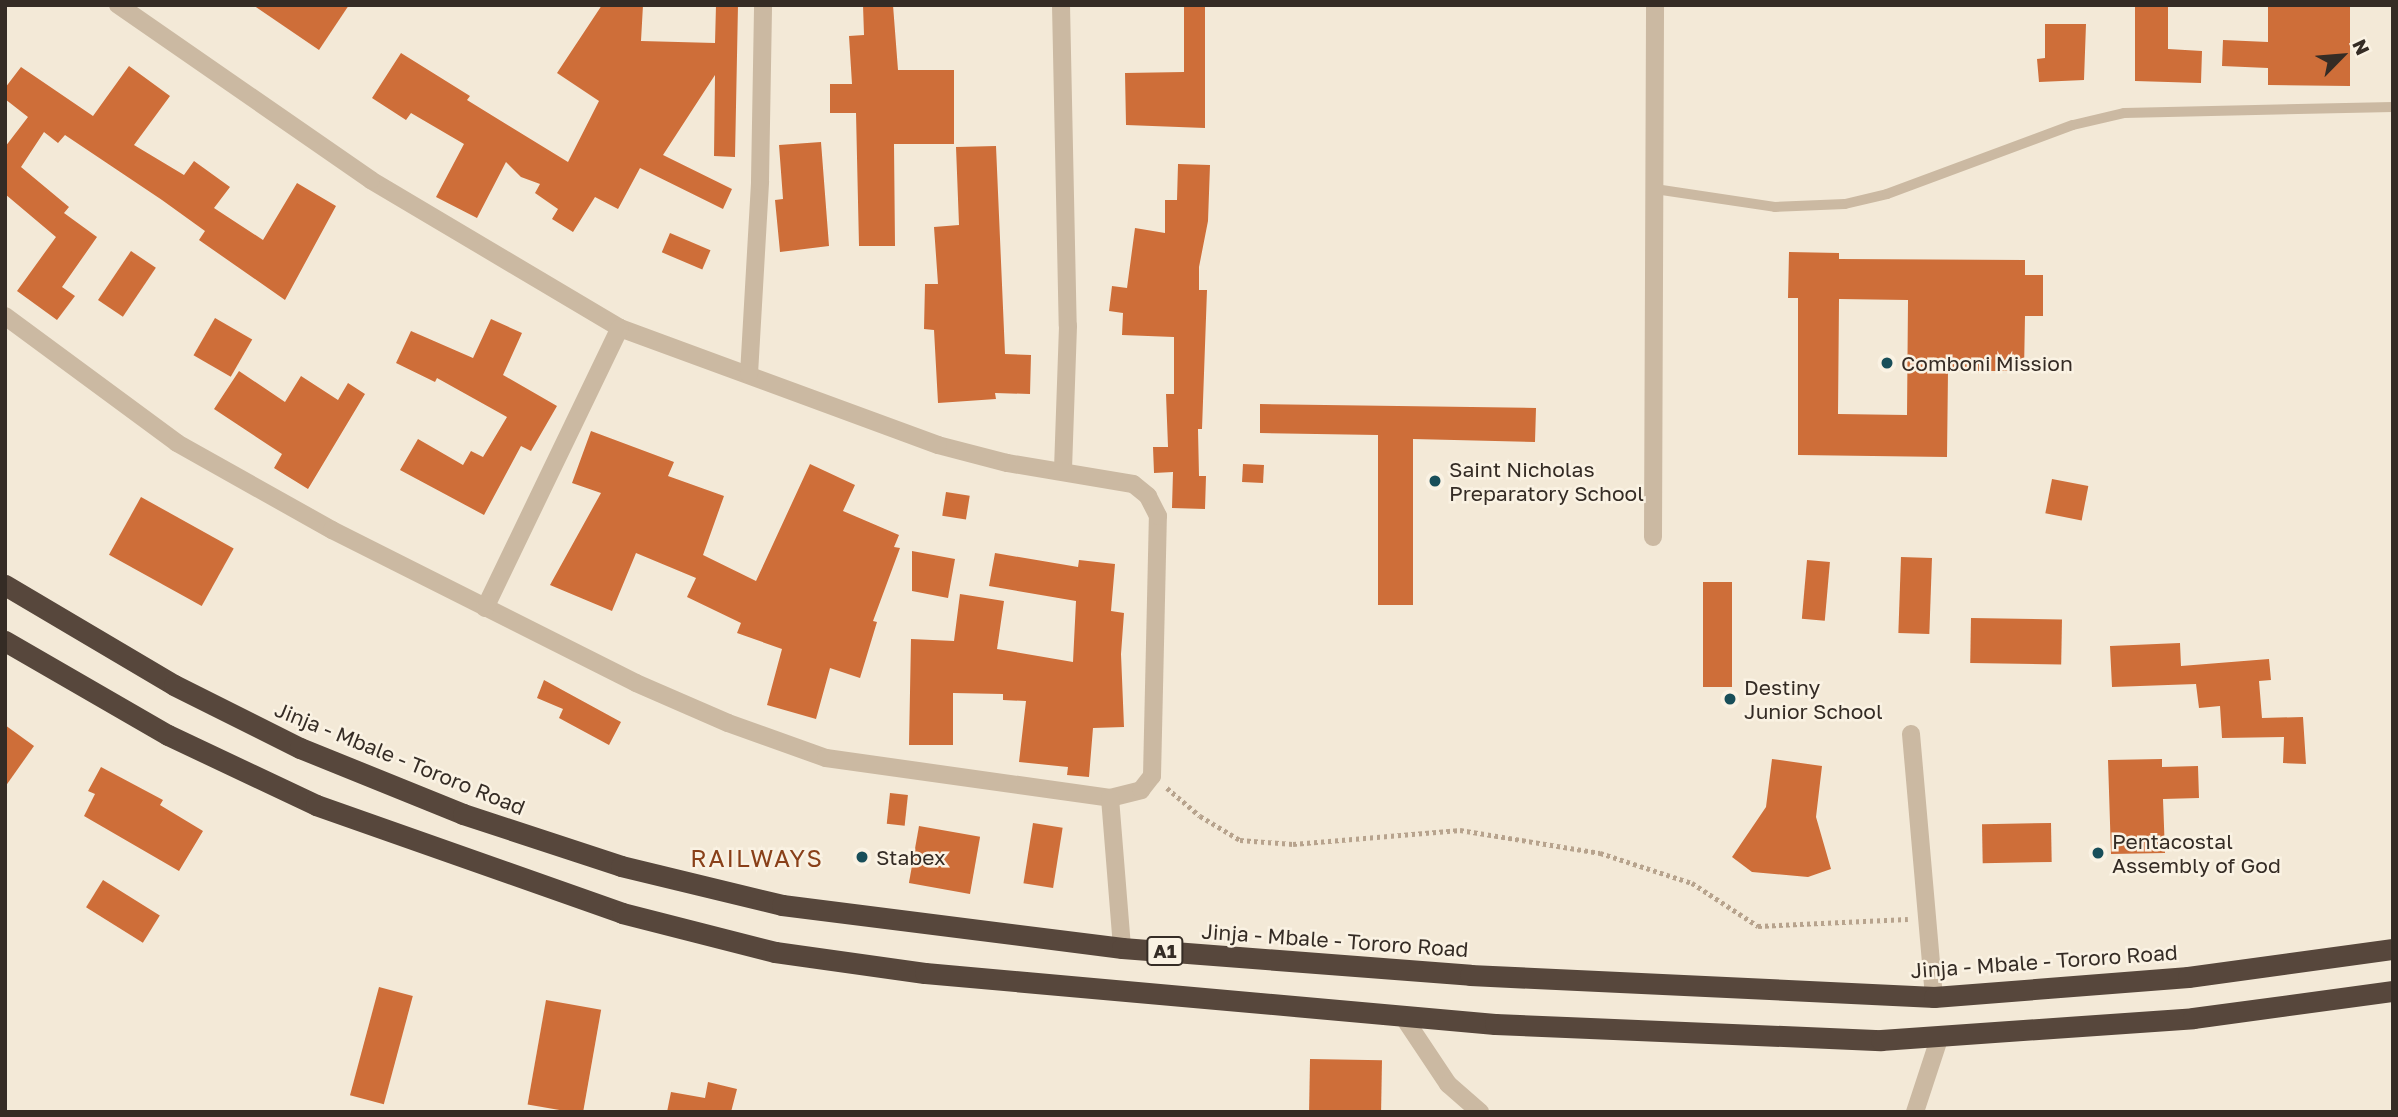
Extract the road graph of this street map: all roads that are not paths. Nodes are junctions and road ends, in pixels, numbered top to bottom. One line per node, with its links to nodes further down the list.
1 (118, 5): 8 (street)
2 (763, 5): 9 (street)
3 (1061, 5): 10 (street)
4 (1655, 5): 6 (street)
5 (2393, 107): 6 (lane)
6 (1655, 189): 11 (street)
7 (5, 316): 13 (street)
8 (620, 328): 9 (street); 13 (street)
9 (749, 374): 10 (street)
10 (1063, 470): 16 (street)
11 (1653, 537)
12 (5, 585): 17 (highway, Jinja - Mbale - Tororo Road / A1)
13 (485, 608): 16 (street)
14 (5, 641): 21 (highway, A1)
15 (1911, 734): 20 (street)
16 (1110, 798): 17 (street)
17 (1122, 948): 20 (highway, Jinja - Mbale - Tororo Road / A1)
18 (2393, 949): 20 (highway, Jinja - Mbale - Tororo Road / A1)
19 (2393, 991): 22 (highway, A1)
20 (1934, 996)
21 (1402, 1015): 22 (highway, A1); 23 (street)
22 (1940, 1036): 24 (street)
23 (1480, 1112)
24 (1915, 1112)

